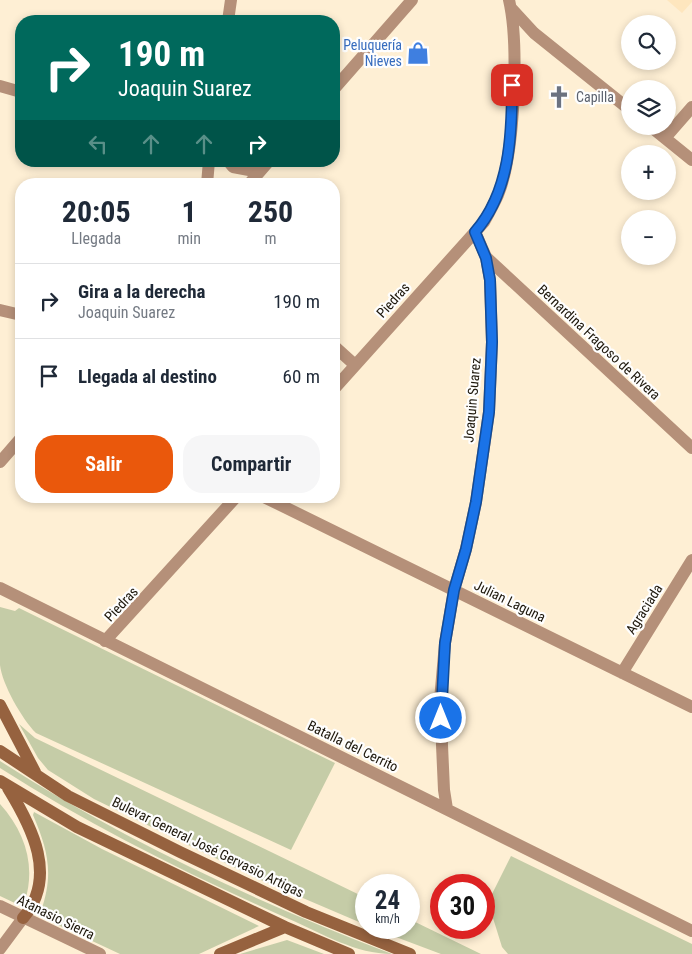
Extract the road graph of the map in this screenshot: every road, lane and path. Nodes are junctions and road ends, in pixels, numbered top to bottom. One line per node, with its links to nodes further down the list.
1 (231, 0): 4 (street)
2 (412, 0): 5 (street)
3 (510, 4): 8 (street); 17 (street)
4 (229, 15)
5 (340, 82)
6 (0, 86): 7 (street)
7 (15, 90)
8 (621, 103)
9 (692, 107): 11 (street)
10 (661, 135): 11 (street)
11 (665, 138): 12 (street)
12 (692, 160)
13 (233, 167): 15 (street)
14 (264, 167): 15 (street)
15 (259, 172): 16 (street)
16 (254, 178)
17 (475, 232): 18 (street, Joaquin Suarez); 22 (street, Piedras)
18 (486, 258): 25 (street, Bernardina Fragoso de Rivera); 31 (street, Joaquin Suarez)
19 (0, 310): 20 (street)
20 (15, 314)
21 (340, 351): 22 (street)
22 (355, 365): 23 (street, Piedras)
23 (340, 382)
24 (15, 445): 26 (street)
25 (692, 448)
26 (0, 462)
27 (232, 503): 32 (street, Piedras)
28 (276, 503): 31 (street, Julian Laguna)
29 (692, 560): 33 (street, Agraciada)
30 (0, 588): 32 (street, Batalla del Cerrito)
31 (454, 590): 33 (street, Julian Laguna); 39 (street, Joaquin Suarez)
32 (105, 642): 39 (street, Batalla del Cerrito)
33 (622, 673): 35 (street, Julian Laguna)
34 (0, 705): 37 (main road)
35 (692, 707)
36 (0, 752): 37 (main road, Bulevar General José Gervasio Artigas)
37 (38, 776): 48 (main road, Bulevar General José Gervasio Artigas)
38 (3, 784): 41 (main road); 42 (main road)
39 (447, 809): 43 (street, Batalla del Cerrito)
40 (0, 906): 41 (street, Atanasio Sierra)
41 (23, 918): 44 (street); 45 (street, Atanasio Sierra)
42 (284, 927): 46 (main road); 47 (main road)
43 (692, 932)
44 (0, 949)
45 (100, 954)
46 (220, 954)
47 (349, 954)
48 (410, 954)

